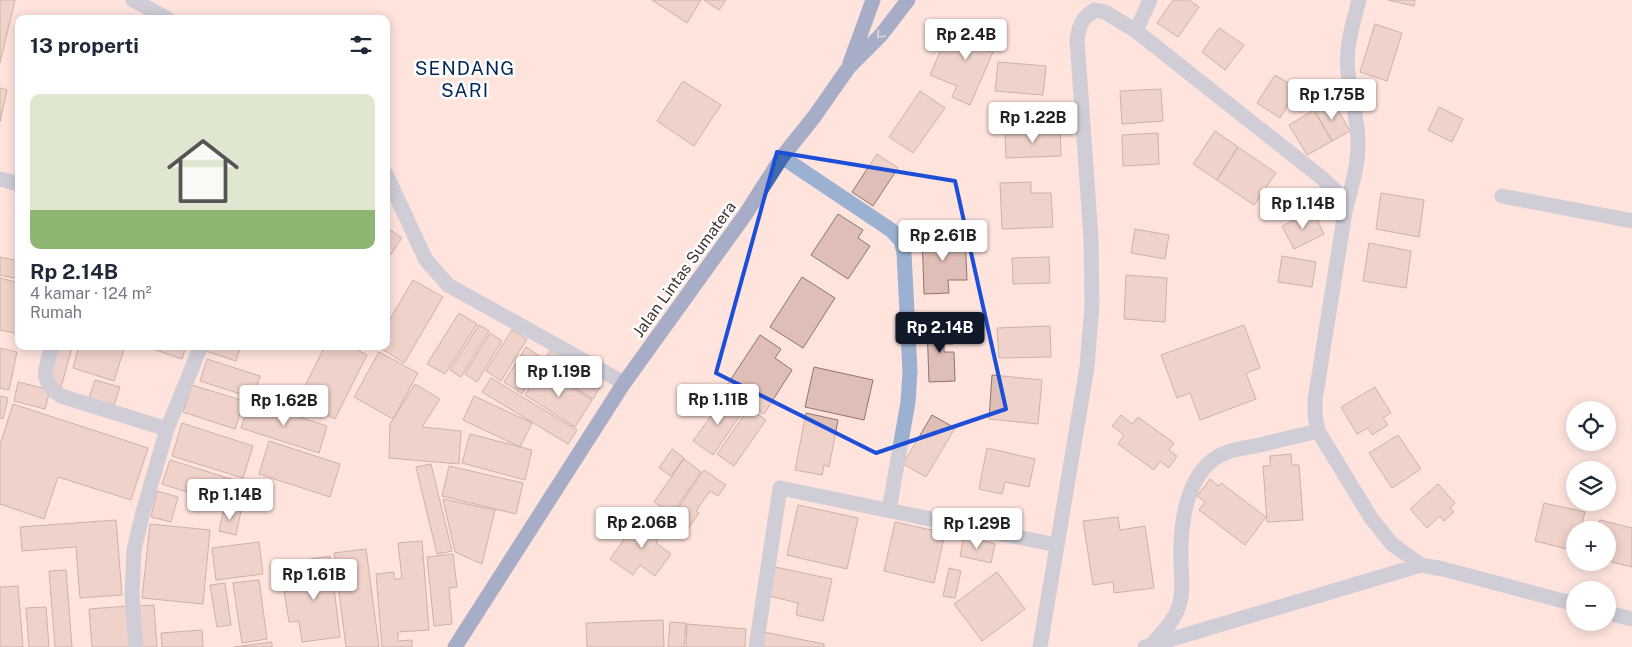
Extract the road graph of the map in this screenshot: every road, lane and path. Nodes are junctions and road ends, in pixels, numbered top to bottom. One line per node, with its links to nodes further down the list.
1 (132, 0): 6 (street)
2 (873, 0): 8 (highway, Jalan Lintas Sumatera)
3 (908, 0): 8 (highway, Jalan Lintas Sumatera, one-way to 8)
4 (1150, 0): 7 (street)
5 (1359, 0): 14 (street)
6 (160, 15)
7 (1136, 32): 14 (street); 22 (street)
8 (849, 67): 9 (highway, Jalan Lintas Sumatera)
9 (782, 157): 18 (highway, Jalan Lintas Sumatera); 21 (street)
10 (0, 179): 11 (street)
11 (15, 183)
12 (390, 183): 18 (street)
13 (1502, 196): 15 (street)
14 (1345, 212): 20 (street)
15 (1632, 220)
16 (51, 350): 19 (street)
17 (199, 350): 19 (street)
18 (624, 383): 29 (highway, Jalan Lintas Sumatera)
19 (166, 428): 28 (street)
20 (1318, 431): 23 (street); 27 (street)
21 (889, 510): 22 (street); 30 (street)
22 (1057, 545): 31 (street)
23 (1421, 565): 24 (street); 27 (street)
24 (1566, 602)
25 (1616, 615): 26 (street)
26 (1632, 619)
27 (1149, 645)
28 (136, 647)
29 (455, 647)
30 (756, 647)
31 (1040, 647)

